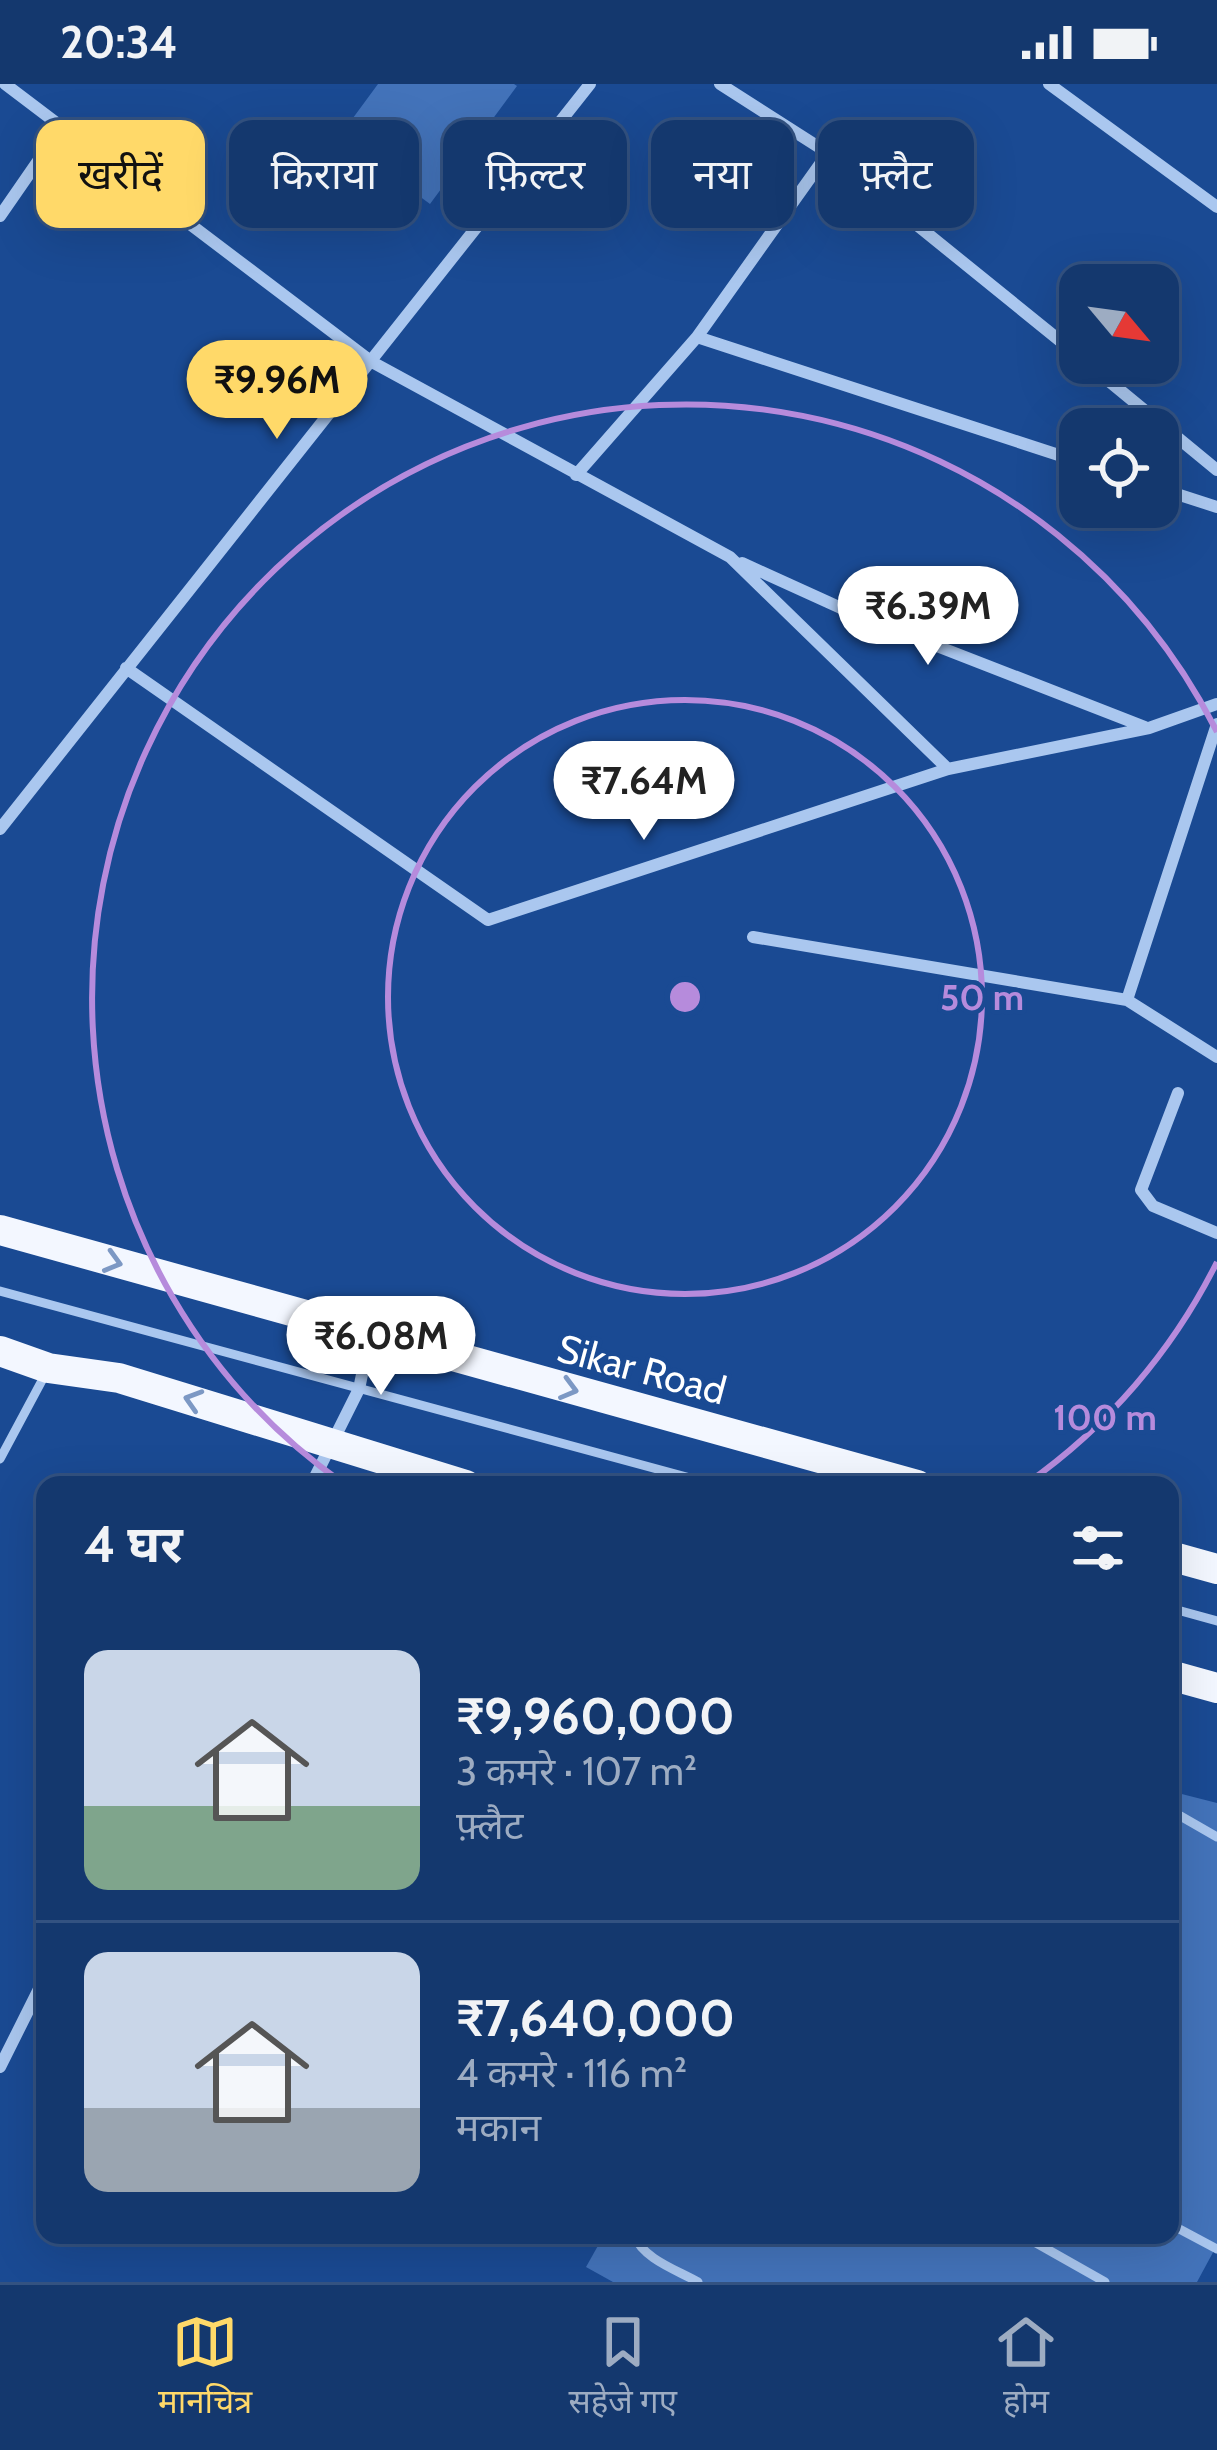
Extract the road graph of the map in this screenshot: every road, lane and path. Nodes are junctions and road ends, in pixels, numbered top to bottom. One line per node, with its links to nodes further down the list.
1 (5, 84): 5 (street)
2 (590, 84): 15 (street)
3 (720, 84): 6 (street)
4 (1049, 84): 9 (street)
5 (56, 120)
6 (818, 147)
7 (36, 164): 10 (street)
8 (818, 167): 13 (street)
9 (1217, 207)
10 (0, 216)
11 (197, 228): 15 (street)
12 (921, 228): 14 (street)
13 (697, 337): 17 (street); 19 (street)
14 (1059, 340)
15 (372, 362): 19 (street); 23 (street)
16 (1113, 384): 18 (street)
17 (1059, 455)
18 (1217, 470)
19 (576, 475): 22 (street)
20 (1179, 495): 21 (street)
21 (1217, 507)
22 (730, 557): 26 (street); 27 (street)
23 (126, 668): 27 (street); 28 (street)
24 (1217, 704): 26 (street)
25 (1217, 724): 30 (street)
26 (1149, 728): 27 (street)
27 (948, 769)
28 (2, 821)
29 (754, 937): 30 (street)
30 (1127, 1000): 31 (street)
31 (1217, 1058)
32 (1178, 1093): 34 (street)
33 (0, 1230): 36 (main road, Sikar Road, one-way to 36)
34 (1217, 1233)
35 (0, 1292): 39 (lane)
36 (370, 1334): 39 (street); 45 (main road, Sikar Road, one-way to 45)
37 (0, 1351): 38 (main road)
38 (48, 1368): 40 (main road, one-way to 38); 41 (lane)
39 (359, 1389): 40 (street); 44 (lane)
40 (334, 1442): 42 (street); 43 (main road)
41 (0, 1459)
42 (316, 1476)
43 (438, 1476)
44 (683, 1476)
45 (884, 1476)
46 (1179, 1558): 47 (main road)
47 (1217, 1569)
48 (1179, 1610): 49 (lane)
49 (1217, 1621)
50 (1179, 1687): 51 (main road)
51 (1217, 1688)
52 (1179, 1815): 53 (lane)
53 (1217, 1837)
54 (36, 1995): 55 (street)
55 (0, 2067)
56 (1179, 2229): 59 (lane)
57 (637, 2244): 60 (lane)
58 (1038, 2244): 61 (lane)
59 (1217, 2249)
60 (698, 2282)
61 (1105, 2282)

